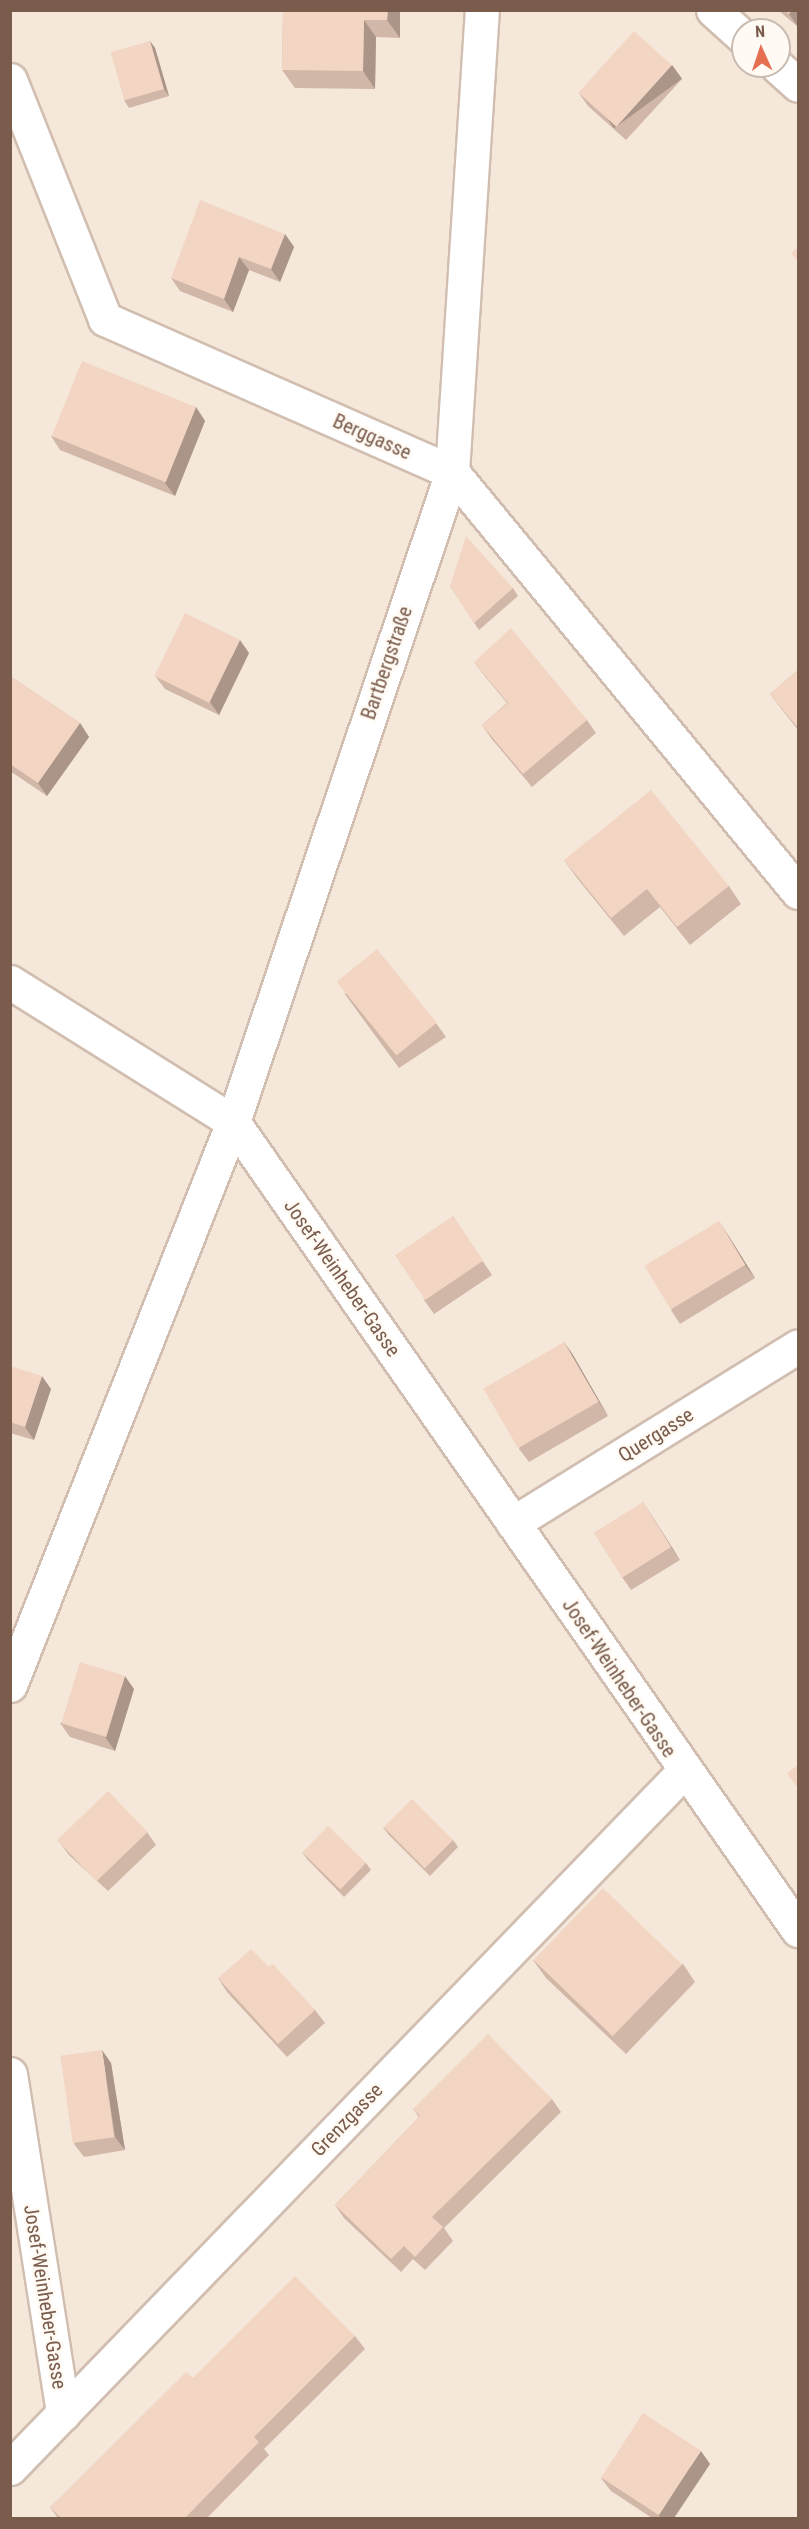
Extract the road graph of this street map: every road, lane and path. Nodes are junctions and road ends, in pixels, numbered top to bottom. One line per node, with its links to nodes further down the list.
1 (482, 10): 5 (street)
2 (713, 10): 3 (street)
3 (731, 26)
4 (10, 80): 5 (street, Berggasse)
5 (452, 472): 6 (street); 8 (street, Bartbergstraße)
6 (798, 892)
7 (10, 982): 8 (street)
8 (233, 1122): 10 (street, Josef-Weinheber-Gasse); 11 (street)
9 (798, 1346): 10 (street, Quergasse)
10 (513, 1523): 12 (street, Josef-Weinheber-Gasse)
11 (10, 1685)
12 (683, 1772): 13 (street, Josef-Weinheber-Gasse); 15 (street, Grenzgasse)
13 (798, 1930)
14 (10, 2074): 15 (street, Josef-Weinheber-Gasse)
15 (63, 2414): 16 (street, Grenzgasse)
16 (10, 2468)

